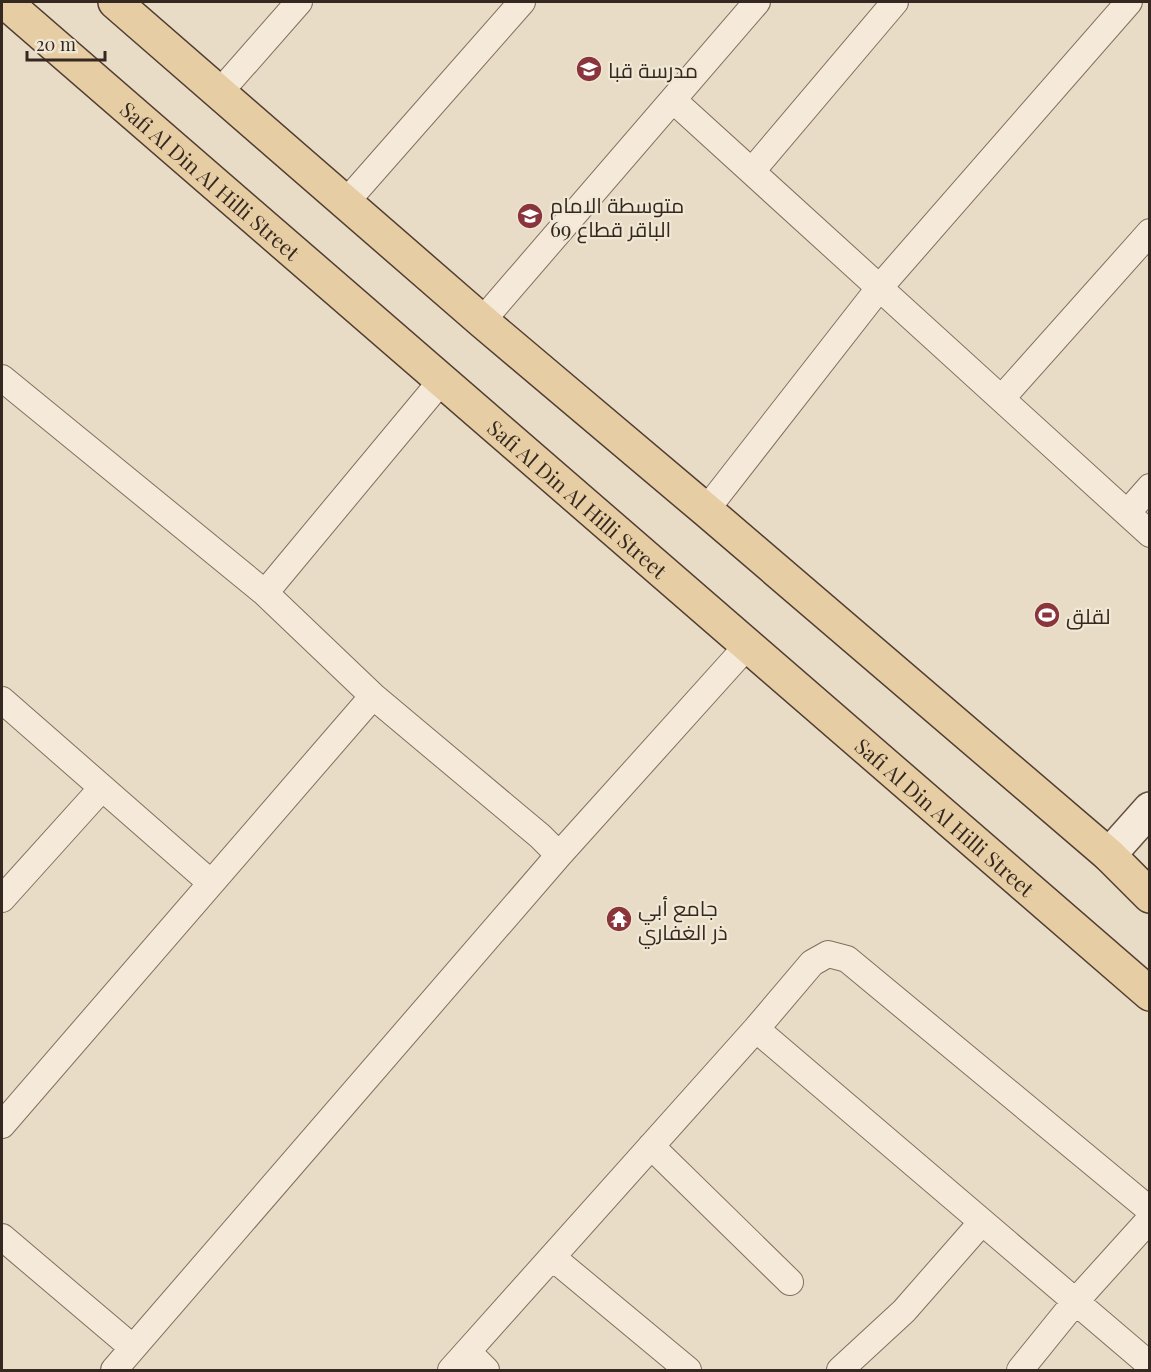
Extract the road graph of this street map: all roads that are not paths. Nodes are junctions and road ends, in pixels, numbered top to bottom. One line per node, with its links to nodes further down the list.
1 (5, 2): 16 (main road, Safi Al Din Al Hilli Street)
2 (115, 2): 8 (main road)
3 (299, 2): 8 (street)
4 (522, 2): 11 (street)
5 (757, 2): 9 (street)
6 (895, 2): 10 (street)
7 (1130, 2): 13 (street)
8 (219, 93): 11 (main road)
9 (673, 100): 10 (street); 14 (street)
10 (752, 171): 13 (street)
11 (346, 202): 14 (main road)
12 (1149, 232): 17 (street)
13 (880, 287): 17 (street); 19 (street)
14 (482, 321): 19 (main road)
15 (2, 378): 22 (street)
16 (441, 380): 22 (street); 23 (main road, Safi Al Din Al Hilli Street)
17 (1002, 398): 20 (street)
18 (1149, 487): 20 (street)
19 (706, 510): 29 (main road)
20 (1128, 512): 21 (street)
21 (1149, 534)
22 (265, 593): 24 (street)
23 (748, 645): 28 (street); 33 (main road, Safi Al Din Al Hilli Street)
24 (373, 696): 28 (street); 30 (street)
25 (2, 700): 26 (street)
26 (102, 788): 30 (street); 32 (street)
27 (1149, 809): 29 (street)
28 (559, 855): 44 (street)
29 (1109, 855): 31 (main road)
30 (211, 884): 35 (street)
31 (1149, 896)
32 (2, 898)
33 (1149, 994)
34 (756, 1029): 36 (street); 37 (street); 39 (street)
35 (2, 1125)
36 (651, 1146): 41 (street); 42 (street)
37 (1149, 1210)
38 (1149, 1219): 43 (street)
39 (982, 1222): 43 (street); 50 (street)
40 (2, 1237): 44 (street)
41 (552, 1257): 45 (street); 49 (street)
42 (790, 1282)
43 (1075, 1302): 46 (street); 51 (street)
44 (133, 1348): 47 (street)
45 (459, 1361): 48 (street)
46 (1149, 1365)
47 (114, 1371)
48 (486, 1371)
49 (688, 1371)
50 (840, 1371)
51 (1020, 1371)

